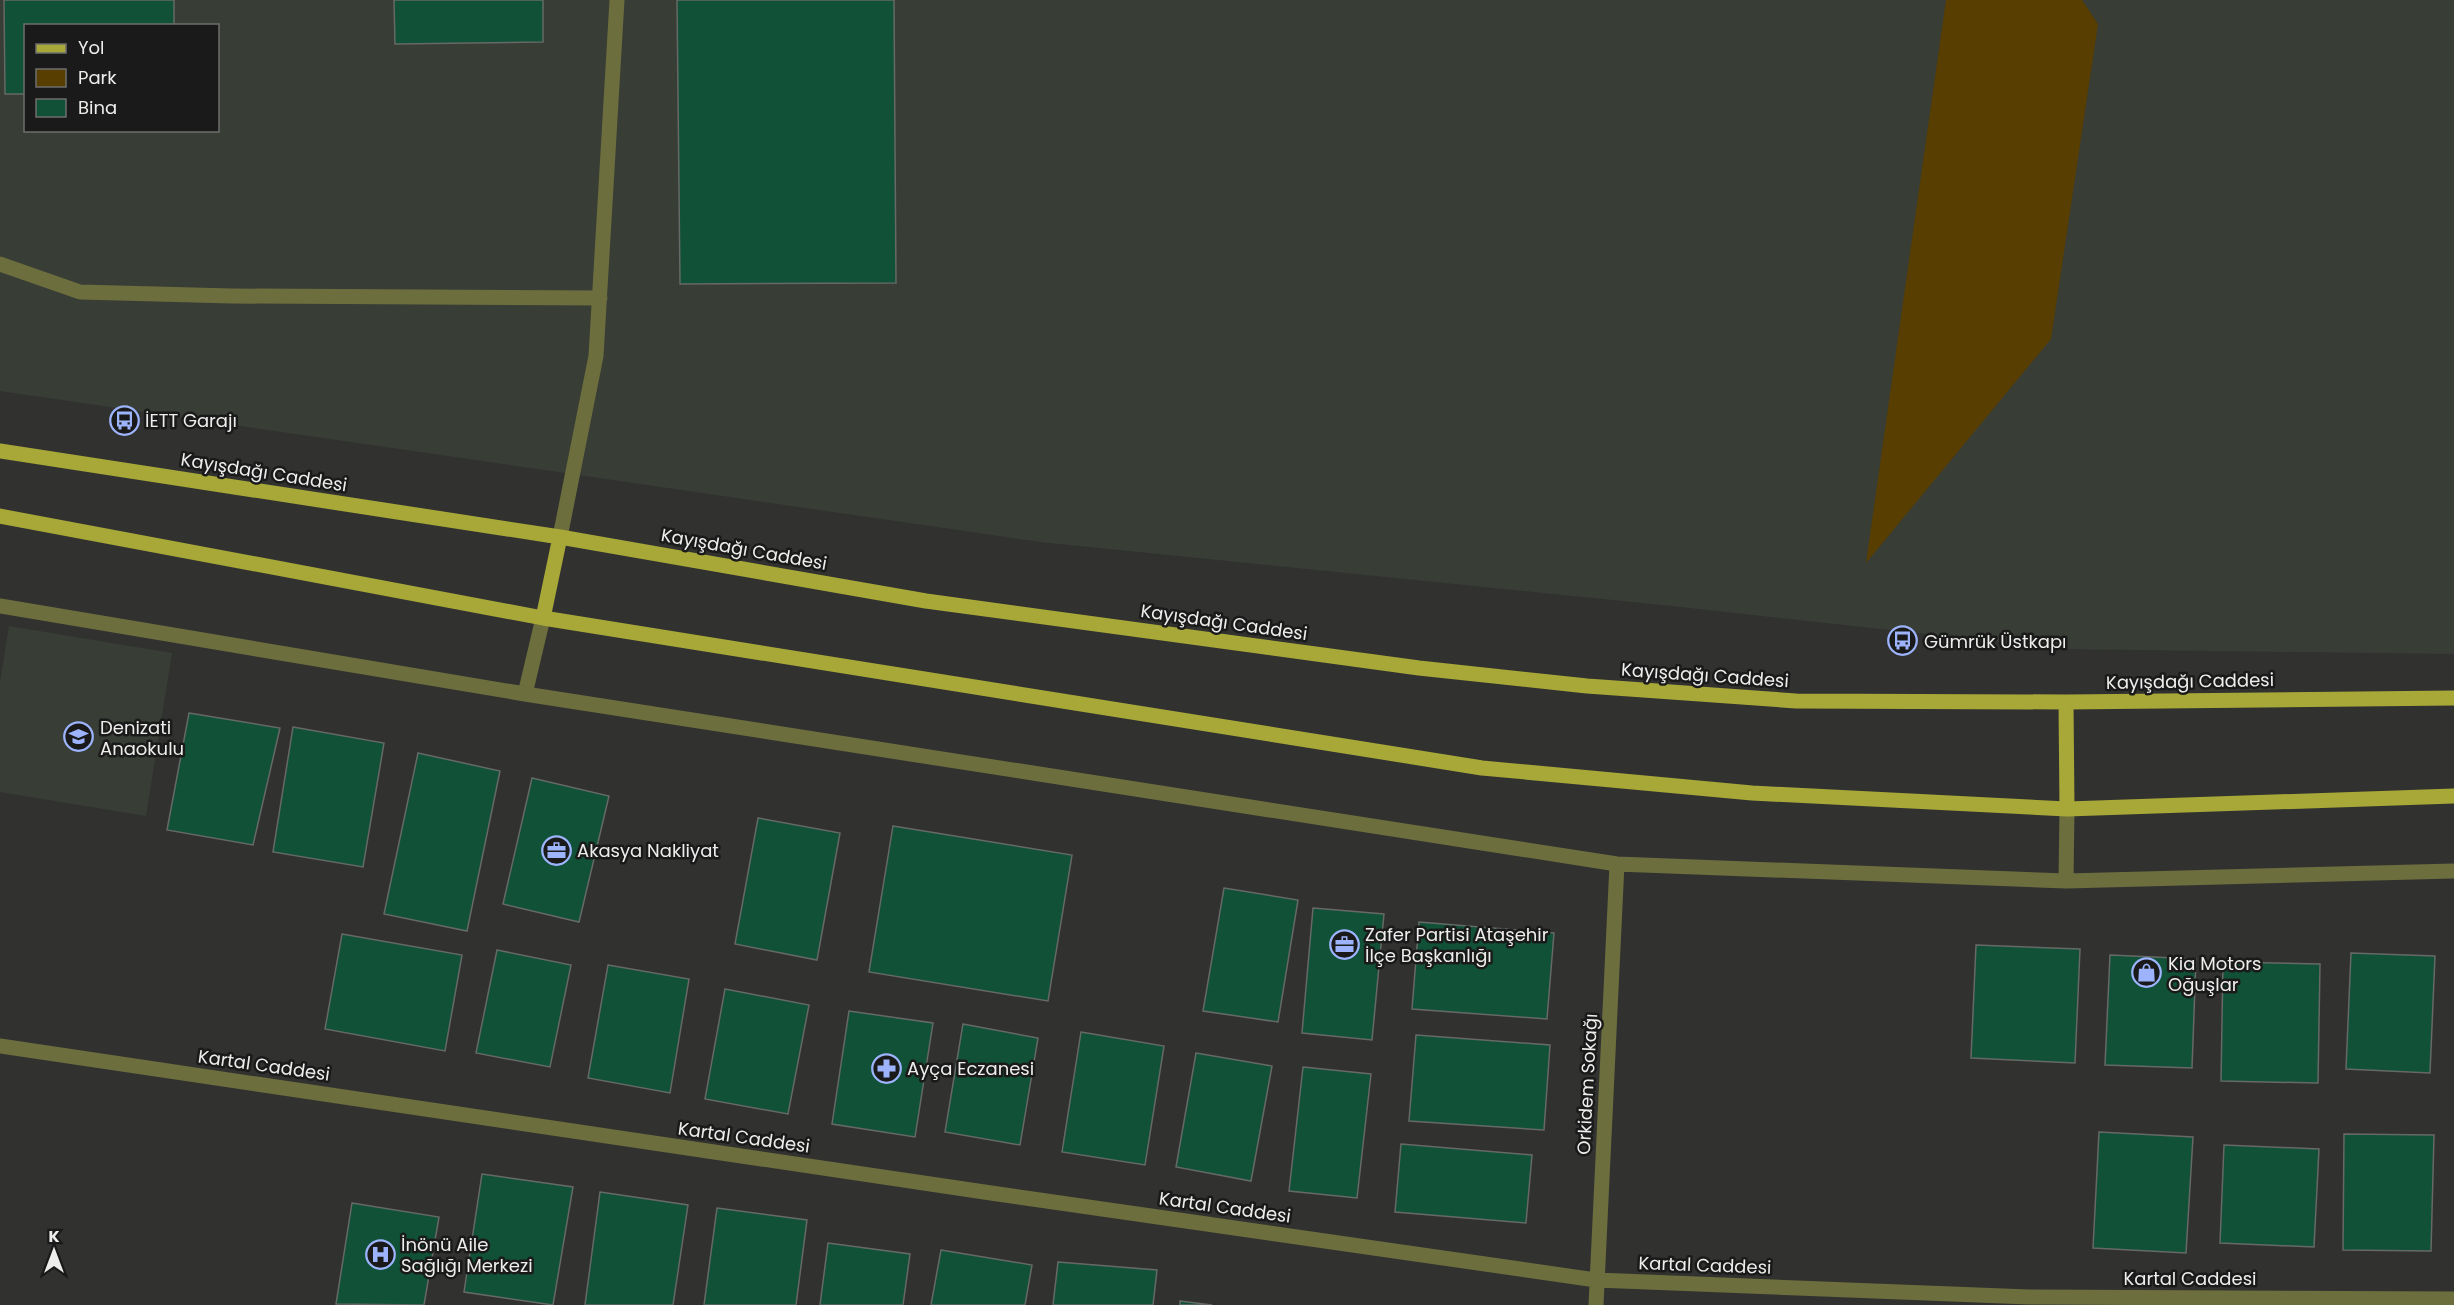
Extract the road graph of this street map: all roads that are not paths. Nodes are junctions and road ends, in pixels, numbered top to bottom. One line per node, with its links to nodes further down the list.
1 (617, 0): 3 (street)
2 (0, 264): 3 (street)
3 (600, 298): 6 (street)
4 (0, 451): 6 (main road, Kayışdağı Caddesi)
5 (0, 516): 8 (main road)
6 (560, 537): 8 (main road); 11 (main road, Kayışdağı Caddesi)
7 (0, 606): 9 (street)
8 (543, 618): 9 (street); 13 (main road)
9 (525, 694): 14 (street)
10 (2454, 698): 11 (main road, Kayışdağı Caddesi)
11 (2066, 702): 13 (main road)
12 (2454, 796): 13 (main road)
13 (2067, 809): 16 (street)
14 (1617, 864): 16 (street); 18 (street, Orkidem Sokağı)
15 (2454, 871): 16 (street)
16 (2066, 881)
17 (0, 1046): 18 (street, Kartal Caddesi)
18 (1596, 1281): 19 (street, Kartal Caddesi); 20 (street, Orkidem Sokağı)
19 (2454, 1299)
20 (1596, 1305)

